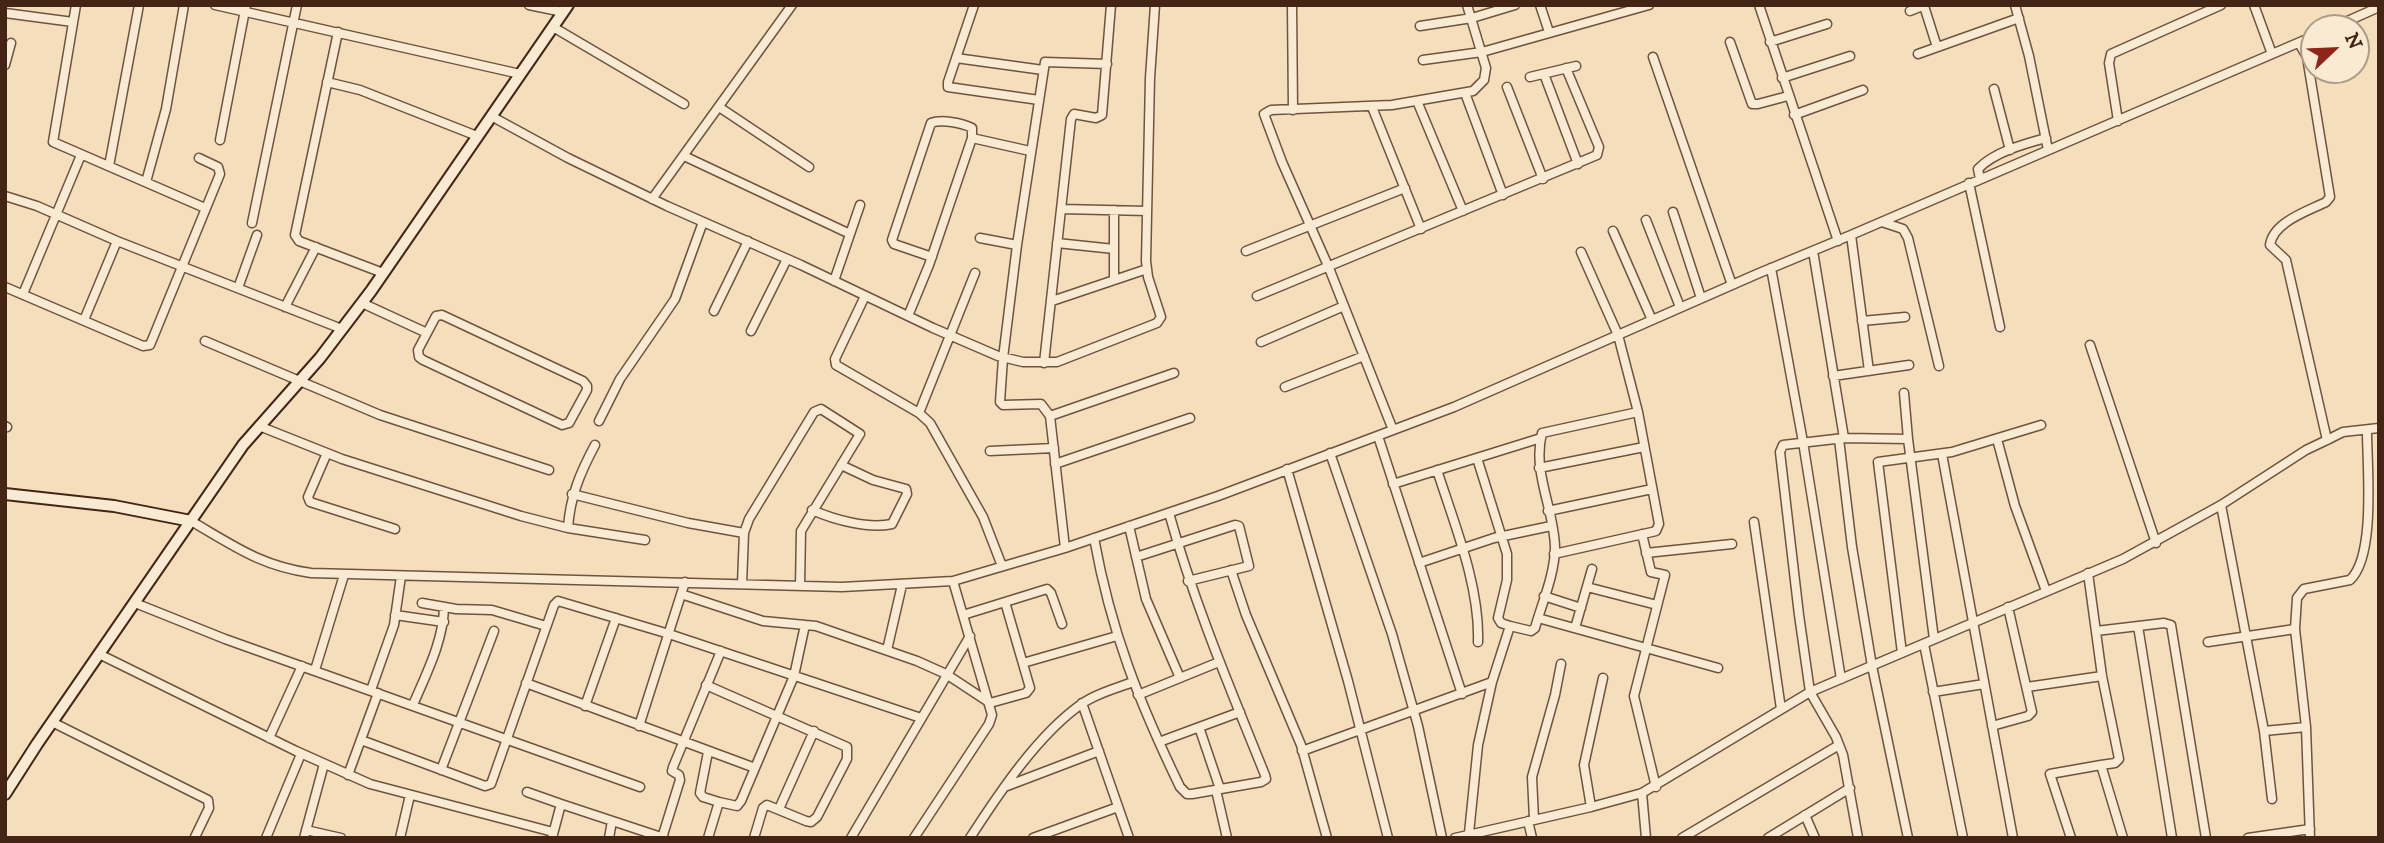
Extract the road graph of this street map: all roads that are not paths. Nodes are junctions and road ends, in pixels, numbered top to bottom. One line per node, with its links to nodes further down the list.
1 (25, 5): 27 (street)
2 (76, 5): 31 (street)
3 (139, 5): 85 (street)
4 (184, 5): 89 (street)
5 (215, 5): 23 (street)
6 (297, 5): 32 (street)
7 (529, 5): 24 (street)
8 (792, 5): 68 (street)
9 (974, 5): 48 (street)
10 (1111, 5): 50 (street)
11 (1155, 5): 99 (street)
12 (1292, 5): 70 (street)
13 (1467, 5): 29 (street)
14 (1515, 5): 29 (street)
15 (1539, 5): 37 (street)
16 (1610, 5): 28 (street)
17 (1759, 5): 39 (street)
18 (2015, 5): 30 (street)
19 (2221, 5): 73 (street)
20 (2254, 5): 45 (street)
21 (1646, 6): 28 (street)
22 (1924, 6): 25 (street); 42 (street)
23 (245, 8): 32 (street); 77 (street)
24 (565, 9): 35 (street)
25 (1910, 11)
26 (5, 13): 27 (street)
27 (23, 15): 31 (street)
28 (1613, 15): 37 (street)
29 (1472, 18): 34 (street); 43 (street)
30 (2019, 18): 42 (street); 76 (street)
31 (73, 22): 81 (street)
32 (294, 22): 36 (street); 106 (street)
33 (1827, 24): 39 (street)
34 (1420, 26)
35 (553, 27): 55 (street); 67 (street)
36 (338, 32): 55 (street); 59 (street)
37 (1549, 33): 43 (street)
38 (1730, 42): 64 (street)
39 (1770, 42): 58 (street)
40 (11, 43): 51 (street)
41 (2299, 43): 45 (street); 187 (street)
42 (1937, 47): 44 (street)
43 (1482, 52): 49 (street); 63 (street)
44 (1918, 54)
45 (2273, 54): 73 (street)
46 (1850, 56): 58 (street)
47 (1653, 57): 134 (street)
48 (956, 58): 54 (street); 65 (street)
49 (1423, 60)
50 (1107, 64): 54 (street); 97 (street)
51 (5, 65)
52 (1576, 66): 53 (street)
53 (1566, 68): 56 (street); 84 (street)
54 (1043, 70): 65 (street)
55 (520, 74): 72 (street)
56 (1544, 74): 57 (street); 84 (street)
57 (1530, 77)
58 (1782, 78): 64 (street)
59 (327, 82): 74 (street); 119 (street)
60 (1507, 87): 87 (street)
61 (1994, 89): 78 (street)
62 (1863, 90): 71 (street)
63 (1465, 93): 66 (street); 92 (street)
64 (1788, 96): 71 (street)
65 (1039, 100): 80 (street)
66 (1417, 102): 69 (street); 100 (street)
67 (684, 104)
68 (719, 107): 82 (street); 86 (street)
69 (1372, 107): 70 (street); 91 (street)
70 (1293, 110): 107 (street)
71 (1794, 115): 116 (street)
72 (491, 116): 74 (street); 94 (street)
73 (2118, 121): 79 (street)
74 (477, 136): 130 (street)
75 (972, 138): 80 (street); 124 (street); 124 (street)
76 (2046, 138): 78 (street); 79 (street)
77 (220, 140)
78 (2010, 150): 88 (street)
79 (2048, 150): 88 (street)
80 (1030, 151): 118 (street)
81 (81, 155): 85 (street); 102 (street)
82 (684, 156): 94 (street); 110 (street)
83 (199, 158): 96 (street)
84 (1578, 164): 87 (street)
85 (109, 166): 89 (street)
86 (809, 167)
87 (1542, 178): 92 (street)
88 (1980, 179): 90 (street)
89 (146, 182): 96 (street)
90 (1969, 184): 105 (street); 152 (street)
91 (1405, 188): 107 (street); 108 (street)
92 (1503, 195): 100 (street)
93 (5, 196): 102 (street)
94 (652, 199): 104 (street)
95 (860, 205): 110 (street)
96 (205, 208): 126 (street)
97 (1062, 209): 98 (street); 117 (street)
98 (1114, 210): 99 (street); 120 (street)
99 (1147, 211): 129 (street)
100 (1463, 211): 108 (street)
101 (1673, 212): 140 (street)
102 (56, 214): 114 (street); 137 (street)
103 (1646, 220): 145 (street)
104 (703, 222): 115 (street); 176 (street)
105 (1882, 222): 112 (street); 165 (street)
106 (252, 223)
107 (1310, 225): 121 (street); 127 (street)
108 (1421, 229): 127 (street)
109 (1613, 231): 150 (street)
110 (850, 234): 133 (street)
111 (257, 235): 136 (street)
112 (1851, 235): 116 (street); 151 (street)
113 (980, 238): 118 (street)
114 (117, 241): 126 (street); 149 (street)
115 (748, 241): 125 (street); 146 (street)
116 (1838, 241): 122 (street)
117 (1057, 243): 120 (street); 141 (street)
118 (1017, 244): 162 (street)
119 (316, 247): 130 (street); 144 (street)
120 (1114, 249): 132 (street)
121 (1246, 251)
122 (1813, 251): 128 (street); 168 (street)
123 (1581, 252): 156 (street)
124 (932, 257): 147 (street)
125 (787, 259): 133 (street); 154 (street)
126 (181, 265): 136 (street); 149 (street)
127 (1329, 268): 139 (street); 143 (street)
128 (1771, 268): 134 (street); 188 (street)
129 (1147, 269): 132 (street); 163 (street)
130 (383, 273): 142 (street)
131 (975, 273): 157 (street)
132 (1114, 280): 141 (street)
133 (834, 281): 138 (street)
134 (1732, 285): 140 (street)
135 (5, 287): 137 (street)
136 (238, 288): 144 (street)
137 (23, 293): 149 (street)
138 (865, 296): 147 (street); 173 (street)
139 (1257, 296)
140 (1701, 298): 145 (street)
141 (1052, 301): 163 (street)
142 (362, 303): 153 (street); 155 (street)
143 (1344, 306): 159 (street); 161 (street)
144 (285, 307): 153 (street)
145 (1680, 307): 150 (street)
146 (714, 311)
147 (908, 316): 157 (street)
148 (1905, 317): 151 (street)
149 (84, 320)
150 (1652, 320): 156 (street)
151 (1862, 321): 166 (street)
152 (2000, 327)
153 (342, 329): 169 (street)
154 (751, 331)
155 (427, 333): 155 (street)
156 (1618, 335): 172 (street); 180 (street)
157 (951, 336): 162 (street); 173 (street)
158 (205, 341): 169 (street)
159 (1261, 342)
160 (2090, 345): 223 (street)
161 (1364, 356): 170 (street); 180 (street)
162 (1003, 358): 163 (street); 174 (street)
163 (1044, 363)
164 (1909, 365): 166 (street)
165 (1939, 366)
166 (1869, 371): 168 (street)
167 (1174, 373): 174 (street)
168 (1833, 376): 184 (street)
169 (299, 379): 178 (street); 202 (street)
170 (1285, 387)
171 (1904, 393): 185 (street)
172 (1638, 412): 183 (street); 190 (street)
173 (919, 414): 232 (street)
174 (1050, 415): 191 (street)
175 (1190, 418): 198 (street)
176 (599, 421)
177 (2041, 425): 186 (street)
178 (259, 426): 193 (street); 212 (street)
179 (2379, 428): 181 (street)
180 (1394, 430): 182 (street)
181 (2367, 431): 187 (street); 267 (street)
182 (1378, 436): 194 (street); 204 (street)
183 (1541, 438): 197 (street); 200 (street)
184 (1841, 439): 185 (street); 188 (street); 287 (street)
185 (1908, 439): 196 (street)
186 (1997, 439): 195 (street); 245 (street)
187 (2327, 440): 208 (street)
188 (1803, 442): 295 (street); 303 (street)
189 (595, 445): 207 (street)
190 (1644, 447): 200 (street); 205 (street)
191 (1054, 448): 192 (street); 198 (street)
192 (990, 451)
193 (327, 453): 216 (street); 217 (street)
194 (1330, 453): 201 (street); 312 (street)
195 (1942, 454): 196 (street); 260 (street)
196 (1911, 457): 274 (street); 281 (street)
197 (1477, 458): 203 (street); 220 (street)
198 (1055, 464): 226 (street)
199 (841, 465): 209 (street); 209 (street); 218 (street)
200 (1539, 468): 210 (street)
201 (1287, 469): 211 (street); 322 (street)
202 (550, 470)
203 (1437, 470): 204 (street); 227 (street)
204 (1393, 484): 231 (street)
205 (1652, 489): 210 (street); 219 (street)
206 (5, 494): 212 (street)
207 (572, 494): 217 (street); 218 (street)
208 (2221, 505): 223 (street); 271 (street)
209 (812, 510): 243 (street)
210 (1548, 511): 215 (street)
211 (1168, 513): 214 (street); 224 (street)
212 (191, 521): 236 (street); 249 (street)
213 (1754, 522): 311 (street)
214 (1129, 526): 221 (street); 230 (street)
215 (1551, 526): 220 (street); 229 (street)
216 (395, 528)
217 (568, 528): 222 (street)
218 (744, 534): 241 (street)
219 (1642, 534): 228 (street); 229 (street)
220 (1503, 536): 227 (street); 264 (street)
221 (1094, 538): 226 (street); 273 (street)
222 (645, 540)
223 (2155, 542): 235 (street)
224 (1177, 544): 230 (street); 234 (street); 239 (street)
225 (1732, 544): 228 (street)
226 (1065, 548): 232 (street)
227 (1462, 548): 231 (street); 275 (street)
228 (1646, 553): 251 (street)
229 (1554, 554): 247 (street)
230 (1136, 557): 293 (street)
231 (1419, 563): 305 (street)
232 (1002, 566): 238 (street)
233 (1592, 569): 244 (street)
234 (1231, 570): 239 (street); 332 (street)
235 (2088, 573): 245 (street); 269 (street)
236 (344, 575): 237 (street); 289 (street)
237 (401, 576): 240 (street); 255 (street)
238 (953, 581): 242 (street); 256 (street)
239 (1188, 581): 283 (street)
240 (685, 582): 241 (street); 246 (street)
241 (742, 584): 243 (street)
242 (902, 585): 243 (street); 279 (street)
243 (800, 586)
244 (1587, 587): 251 (street); 252 (street)
245 (2046, 591): 253 (street)
246 (681, 594): 262 (street); 270 (street)
247 (1544, 596): 252 (street); 258 (street)
248 (1005, 602): 256 (street); 261 (street); 284 (street)
249 (135, 603): 282 (street); 286 (street)
250 (422, 603): 254 (street)
251 (1657, 605): 278 (street)
252 (1581, 607): 266 (street)
253 (2008, 607): 260 (street); 301 (street)
254 (444, 608): 259 (street); 263 (street)
255 (395, 615): 259 (street); 302 (street)
256 (963, 615): 272 (street)
257 (616, 618): 263 (street); 270 (street); 310 (street)
258 (1538, 618): 264 (street); 266 (street)
259 (444, 622): 309 (street)
260 (1973, 622): 274 (street); 299 (street)
261 (1062, 624)
262 (805, 625): 279 (street); 291 (street)
263 (546, 626): 298 (street)
264 (1510, 626): 297 (street)
265 (2138, 626): 269 (street); 391 (street); 392 (street)
266 (1575, 628): 278 (street)
267 (2295, 629): 271 (street); 321 (street)
268 (494, 631): 317 (street)
269 (2096, 631): 292 (street)
270 (669, 634): 280 (street); 318 (street)
271 (2246, 635): 276 (street); 324 (street)
272 (970, 636): 290 (street); 307 (street)
273 (1117, 636): 284 (street); 296 (street)
274 (1934, 639): 277 (street)
275 (1478, 642)
276 (2208, 642)
277 (1924, 644): 281 (street); 304 (street)
278 (1646, 647): 288 (street); 342 (street)
279 (887, 650): 290 (street)
280 (721, 652): 291 (street); 300 (street)
281 (1902, 653): 287 (street)
282 (99, 654): 316 (street); 325 (street)
283 (1219, 662): 293 (street); 313 (street)
284 (1023, 663): 307 (street)
285 (1560, 664): 356 (street)
286 (302, 666): 289 (street); 325 (street)
287 (1872, 666): 295 (street); 386 (street)
288 (1718, 668)
289 (315, 670): 302 (street)
290 (946, 674): 307 (street); 315 (street)
291 (794, 676): 314 (street); 315 (street)
292 (2102, 676): 301 (street); 336 (street)
293 (1180, 678): 306 (street)
294 (1603, 678): 353 (street)
295 (1841, 679): 303 (street)
296 (1133, 682): 306 (street); 308 (street)
297 (1492, 682): 305 (street); 358 (street)
298 (526, 683): 310 (street); 326 (street)
299 (1984, 684): 304 (street); 319 (street)
300 (706, 685): 314 (street); 328 (street)
301 (2027, 687): 319 (street)
302 (374, 691): 309 (street); 327 (street)
303 (1810, 692): 311 (street); 330 (street)
304 (1933, 692): 387 (street)
305 (1462, 694): 312 (street)
306 (1138, 695): 329 (street)
307 (990, 703): 372 (street)
308 (1082, 703): 331 (street); 341 (street)
309 (413, 705): 317 (street)
310 (585, 706): 318 (street)
311 (1781, 709): 342 (street)
312 (1414, 711): 322 (street); 379 (street)
313 (1240, 712): 320 (street); 344 (street)
314 (778, 715): 323 (street); 337 (street)
315 (921, 718): 371 (street)
316 (52, 722): 347 (street); 362 (street)
317 (459, 722): 326 (street); 338 (street)
318 (639, 726): 328 (street)
319 (1992, 726): 388 (street)
320 (1199, 727): 329 (street); 344 (street)
321 (2306, 727): 324 (street); 359 (street)
322 (1360, 728): 332 (street); 378 (street)
323 (814, 731): 354 (street); 354 (street)
324 (2264, 731): 349 (street)
325 (269, 738): 334 (street)
326 (507, 739): 338 (street); 340 (street)
327 (360, 740): 338 (street); 339 (street)
328 (682, 742): 333 (street); 368 (street)
329 (1159, 742): 344 (street)
330 (1839, 745): 343 (street); 382 (street)
331 (1098, 751): 341 (street); 352 (street)
332 (1302, 751): 377 (street)
333 (708, 752): 337 (street); 350 (street)
334 (301, 754): 335 (street); 364 (street)
335 (324, 764): 339 (street); 360 (street)
336 (2101, 765): 389 (street); 390 (street)
337 (755, 768): 350 (street)
338 (441, 770)
339 (348, 775): 348 (street)
340 (640, 787)
341 (1004, 787): 373 (street)
342 (1656, 787): 346 (street)
343 (1850, 788): 355 (street); 385 (street)
344 (1218, 790): 376 (street)
345 (527, 792): 351 (street)
346 (1642, 793): 353 (street); 381 (street)
347 (5, 794)
348 (410, 794): 361 (street); 366 (street)
349 (2272, 799)
350 (719, 802): 369 (street)
351 (561, 804): 357 (street); 361 (street)
352 (1118, 807): 374 (street); 375 (street)
353 (1591, 807): 356 (street)
354 (779, 809): 370 (street)
355 (1805, 816): 383 (street); 384 (street)
356 (1531, 820): 358 (street); 380 (street)
357 (612, 821): 367 (street); 368 (street)
358 (1469, 833): 363 (street)
359 (2310, 833): 393 (street)
360 (305, 834): 365 (street)
361 (552, 835)
362 (195, 837)
363 (1458, 837)
364 (266, 838)
365 (341, 838)
366 (400, 838)
367 (609, 838)
368 (663, 838)
369 (708, 838)
370 (754, 838)
371 (851, 838)
372 (914, 838)
373 (970, 838)
374 (1033, 838)
375 (1129, 838)
376 (1227, 838)
377 (1326, 838)
378 (1388, 838)
379 (1442, 838)
380 (1532, 838)
381 (1646, 838)
382 (1682, 838)
383 (1768, 838)
384 (1815, 838)
385 (1858, 838)
386 (1908, 838)
387 (1963, 838)
388 (2013, 838)
389 (2071, 838)
390 (2123, 838)
391 (2172, 838)
392 (2206, 838)
393 (2248, 838)

